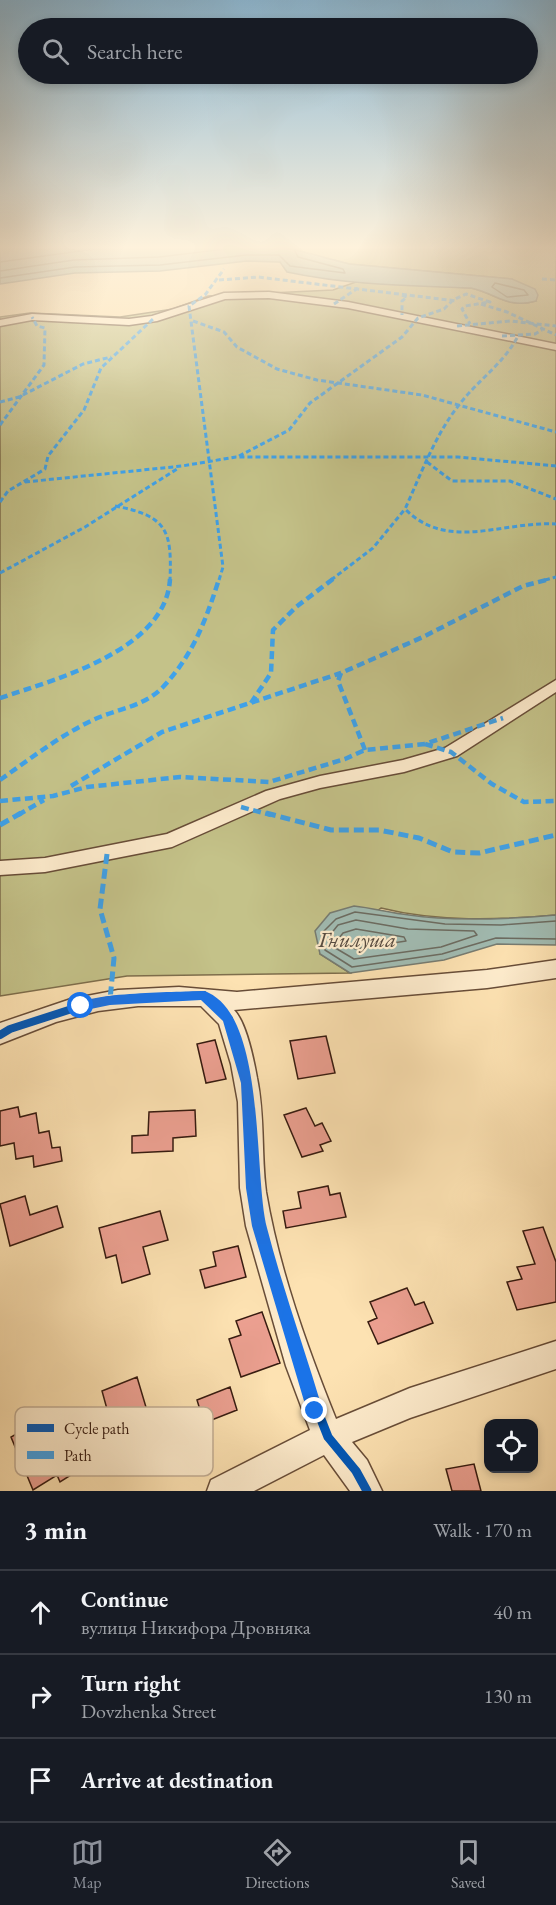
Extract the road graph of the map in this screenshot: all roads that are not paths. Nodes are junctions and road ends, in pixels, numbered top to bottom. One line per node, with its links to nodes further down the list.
1 (24, 319): 5 (street)
2 (63, 319): 3 (street)
3 (154, 319)
4 (419, 319): 6 (street)
5 (0, 323)
6 (556, 347)
7 (556, 685): 8 (street)
8 (0, 868)
9 (556, 969): 10 (street)
10 (204, 995): 11 (street); 13 (street)
11 (0, 1035)
12 (556, 1354): 13 (street)
13 (328, 1437): 14 (street); 15 (street)
14 (222, 1491)
15 (367, 1491)

